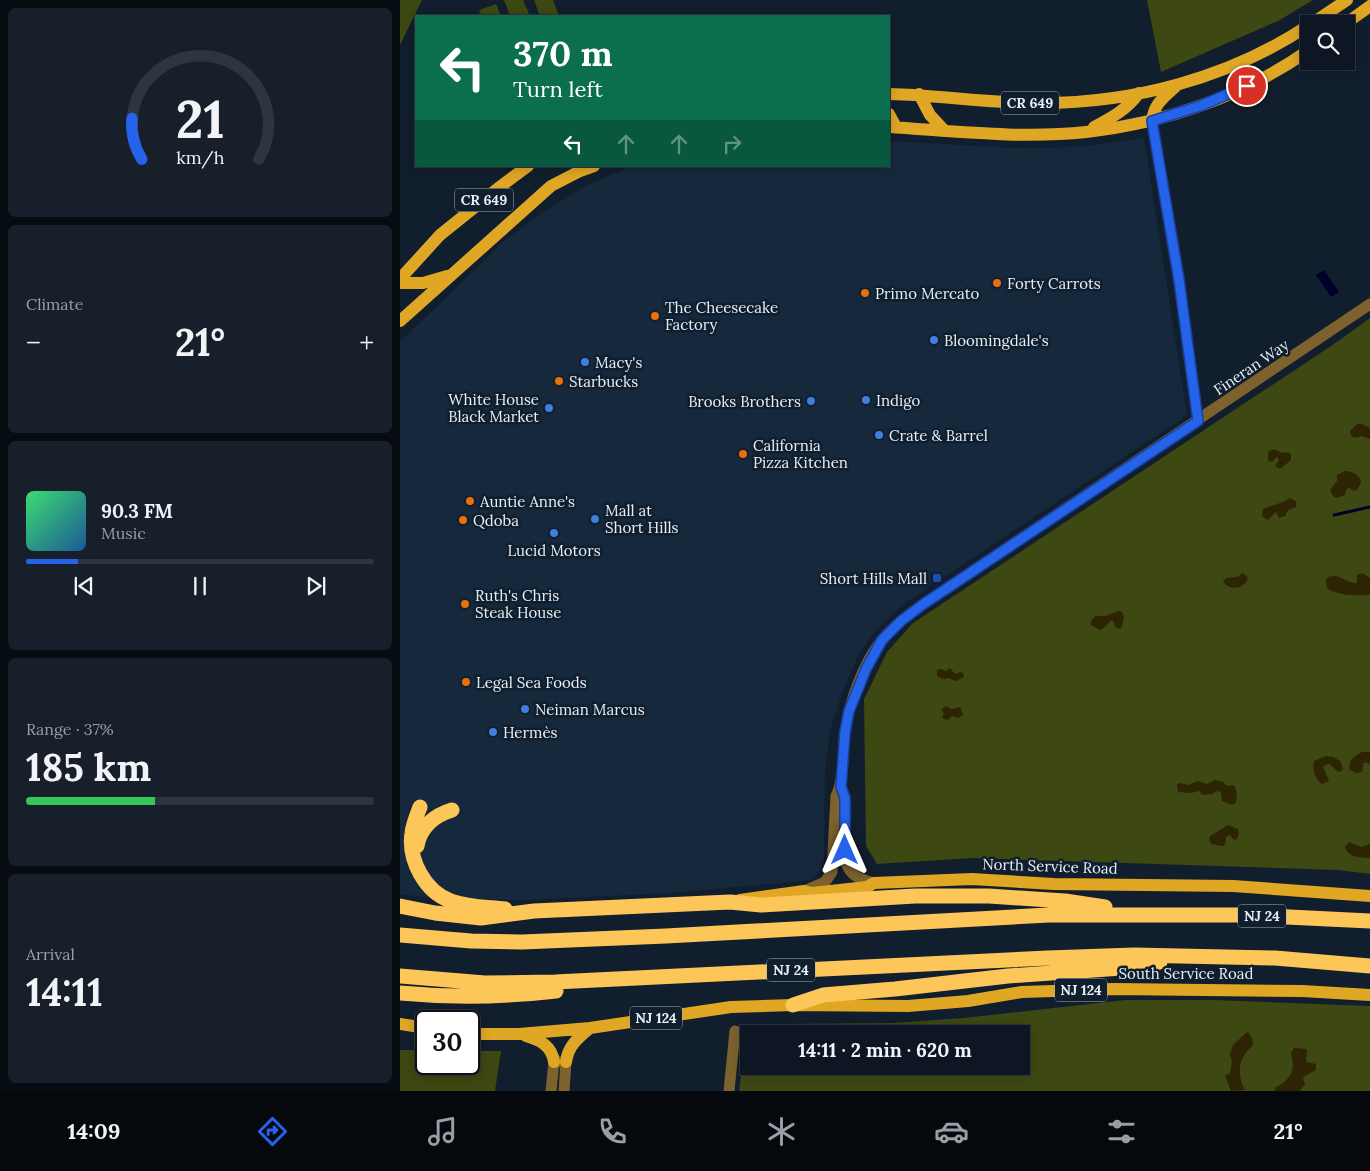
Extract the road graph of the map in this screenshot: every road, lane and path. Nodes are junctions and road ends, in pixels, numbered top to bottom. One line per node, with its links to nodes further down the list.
1 (1347, 0): 3 (main road, CR 649)
2 (1370, 6): 4 (main road)
3 (1324, 15)
4 (1355, 17)
5 (1300, 31): 7 (main road, CR 649)
6 (1300, 55): 11 (main road, CR 649)
7 (1177, 85): 8 (main road, CR 649); 11 (main road)
8 (1139, 93): 10 (main road, CR 649); 14 (main road)
9 (890, 94): 10 (main road, CR 649)
10 (919, 94): 13 (main road)
11 (1152, 121): 14 (main road, CR 649); 24 (street)
12 (893, 127): 13 (main road, CR 649)
13 (945, 131): 14 (main road, CR 649)
14 (1086, 132)
15 (527, 167): 20 (main road, CR 649)
16 (573, 167): 18 (main road)
17 (591, 167): 18 (main road, CR 649)
18 (551, 186): 19 (main road, CR 649)
19 (451, 275): 21 (main road); 23 (main road, CR 649)
20 (400, 279)
21 (400, 283)
22 (1370, 304): 24 (street, Fineran Way)
23 (403, 315)
24 (1198, 421): 25 (street, Fineran Way)
25 (841, 787): 29 (street, Fineran Way); 30 (street, Fineran Way)
26 (420, 807): 28 (highway)
27 (452, 810): 28 (highway)
28 (417, 865): 34 (highway)
29 (874, 883): 30 (main road, North Service Road); 31 (main road, North Service Road)
30 (804, 891): 32 (main road, North Service Road)
31 (1370, 896)
32 (730, 902): 34 (highway); 35 (highway)
33 (400, 906): 34 (highway)
34 (534, 911)
35 (1154, 915): 36 (highway, NJ 24); 37 (highway, NJ 24)
36 (1370, 921)
37 (404, 935)
38 (1182, 957): 39 (highway, NJ 24); 41 (highway, NJ 24); 44 (highway)
39 (1370, 966)
40 (400, 976): 41 (highway, NJ 24)
41 (673, 976): 42 (highway)
42 (400, 993)
43 (1370, 995): 44 (main road, South Service Road / NJ 124)
44 (793, 1005): 47 (main road, NJ 124)
45 (400, 1024): 46 (main road)
46 (415, 1026)
47 (590, 1028): 52 (main road, NJ 124); 53 (main road)
48 (735, 1031): 56 (street)
49 (400, 1032): 50 (main road)
50 (415, 1033)
51 (480, 1034): 52 (main road, NJ 124)
52 (519, 1034): 53 (main road)
53 (560, 1062): 54 (street); 55 (street)
54 (552, 1091)
55 (564, 1091)
56 (728, 1091)

